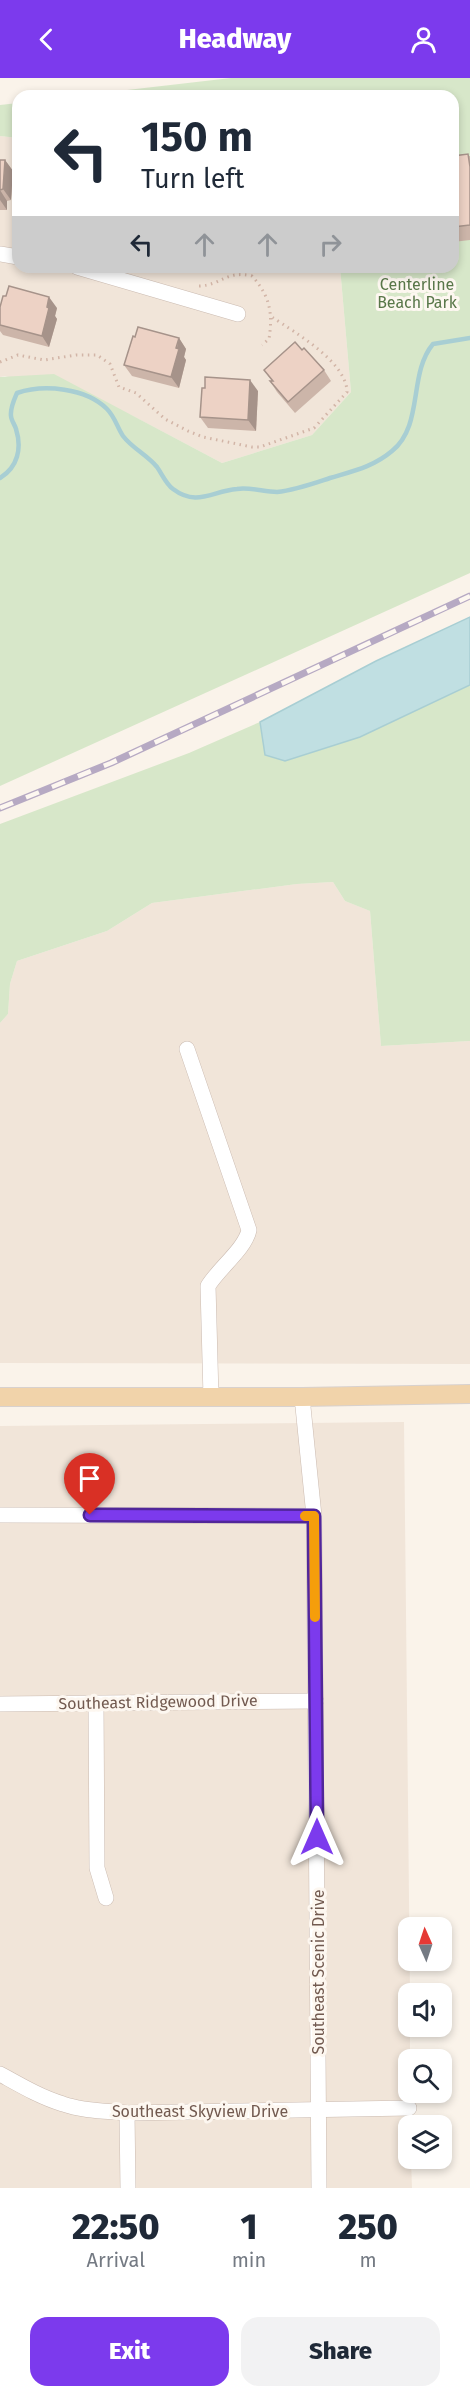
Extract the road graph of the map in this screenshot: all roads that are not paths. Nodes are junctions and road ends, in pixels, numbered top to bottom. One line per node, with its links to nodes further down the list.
1 (97, 273): 2 (street)
2 (238, 314)
3 (188, 1049): 6 (street)
4 (470, 1394): 7 (main road)
5 (0, 1397): 6 (main road)
6 (211, 1397): 7 (main road)
7 (302, 1397): 9 (street, Southeast Scenic Drive)
8 (0, 1515): 9 (street)
9 (314, 1516): 10 (street, Southeast Scenic Drive)
10 (316, 1701): 11 (street, Southeast Ridgewood Drive); 16 (street, Southeast Scenic Drive)
11 (96, 1703): 12 (street, Southeast Ridgewood Drive); 13 (street)
12 (0, 1704)
13 (106, 1898)
14 (0, 2074): 17 (street, Southeast Skyview Drive)
15 (409, 2108): 16 (street, Southeast Skyview Drive)
16 (319, 2110): 17 (street, Southeast Skyview Drive); 19 (street, Southeast Scenic Drive)
17 (127, 2113): 18 (street)
18 (128, 2188)
19 (319, 2188)

